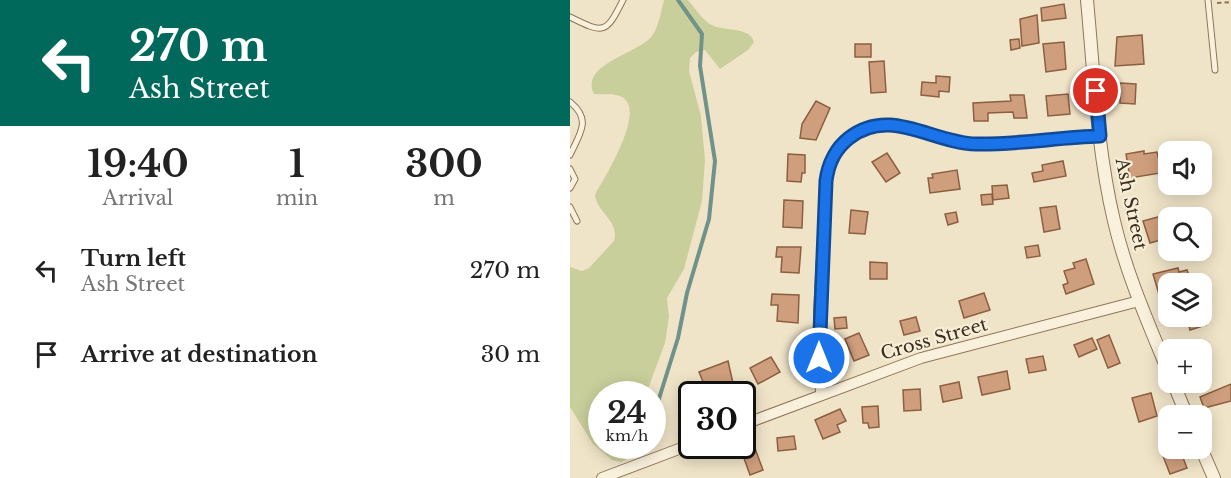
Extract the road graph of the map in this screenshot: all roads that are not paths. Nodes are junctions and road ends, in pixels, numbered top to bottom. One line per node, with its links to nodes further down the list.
1 (623, 0): 4 (lane)
2 (1087, 0): 7 (street, Ash Street)
3 (1208, 2): 5 (lane)
4 (570, 17)
5 (1215, 70)
6 (570, 102): 8 (lane)
7 (1100, 136): 13 (street, Ash Street); 15 (street)
8 (570, 155)
9 (570, 169): 10 (lane)
10 (570, 188)
11 (570, 207): 12 (lane)
12 (577, 221)
13 (1139, 300): 14 (street, Ash Street); 15 (street, Cross Street)
14 (1158, 347)
15 (821, 394): 16 (street, Cross Street)
16 (756, 420)
17 (678, 449): 19 (street)
18 (1206, 459): 20 (street)
19 (602, 478)
20 (1214, 478)

